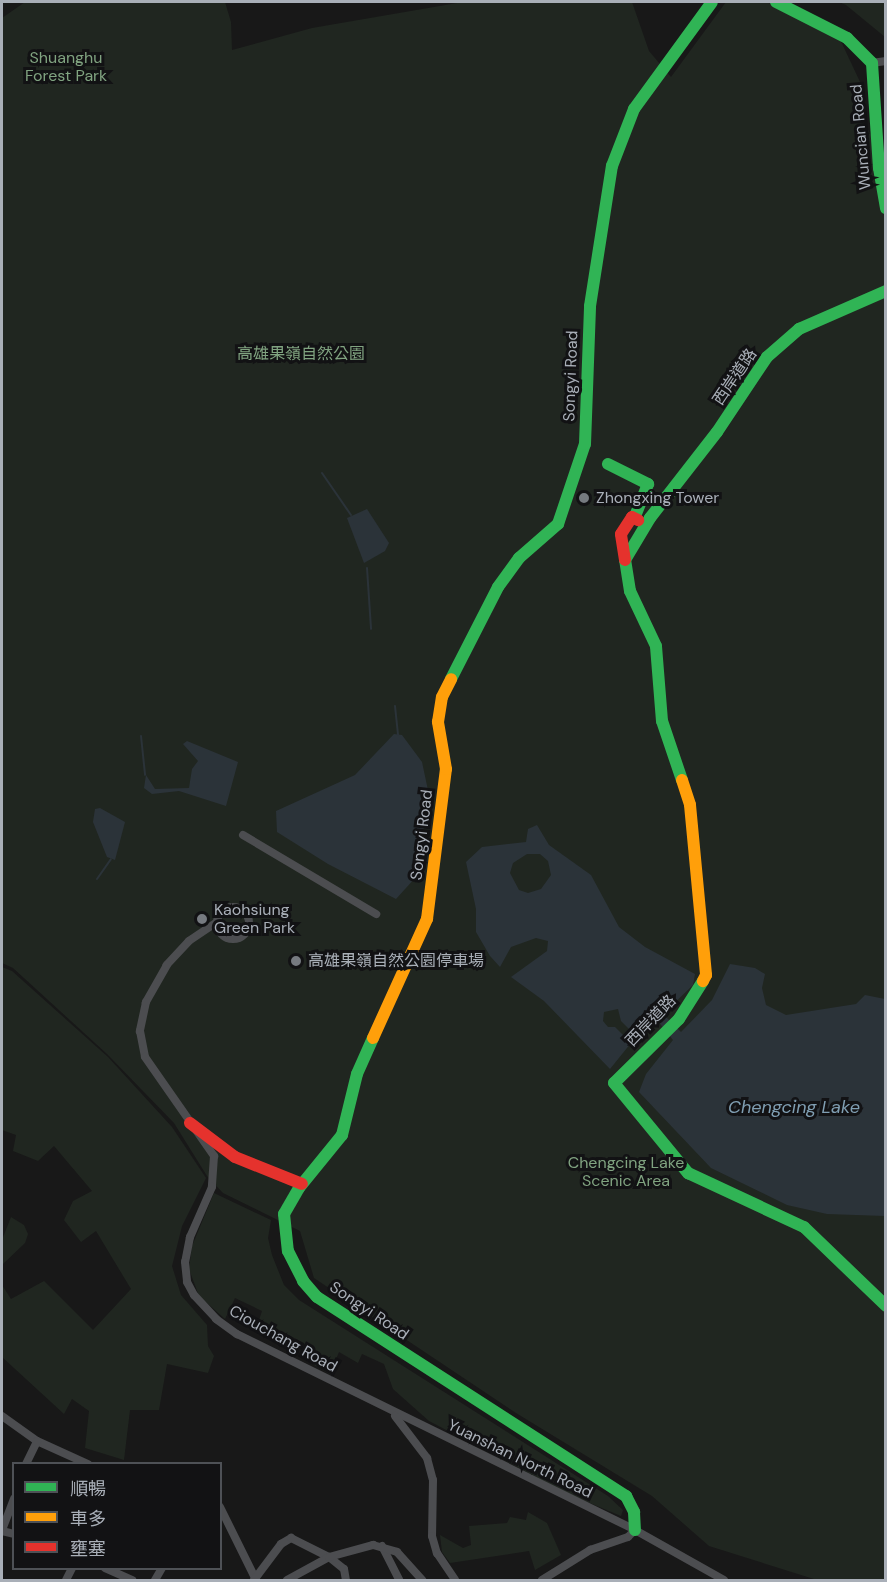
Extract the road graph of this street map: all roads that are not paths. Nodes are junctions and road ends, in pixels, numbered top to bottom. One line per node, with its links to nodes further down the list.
1 (712, 2): 15 (street, Songyi Road)
2 (776, 2): 4 (street)
3 (885, 61): 4 (street)
4 (872, 63): 5 (street, Wuncian Road)
5 (885, 208)
6 (885, 291): 9 (street, 西岸道路)
7 (608, 464): 8 (street, 西岸道路)
8 (634, 518): 9 (street); 10 (street, 西岸道路)
9 (647, 524): 10 (street, 西岸道路)
10 (625, 560): 18 (street, 西岸道路)
11 (243, 835): 12 (street)
12 (376, 914)
13 (218, 922): 14 (street, Ciouchang Road)
14 (190, 1123): 16 (street); 19 (street, Ciouchang Road)
15 (323, 1161): 16 (street, Songyi Road); 17 (street)
16 (302, 1184): 17 (street, Songyi Road)
17 (291, 1201): 27 (street, Songyi Road)
18 (885, 1306)
19 (393, 1414): 27 (street, Yuanshan North Road); 37 (street, Ciouchang Road)
20 (2, 1416): 21 (street)
21 (37, 1441): 22 (street); 23 (street)
22 (27, 1462)
23 (84, 1462)
24 (12, 1503): 26 (street)
25 (222, 1511): 31 (street)
26 (2, 1530)
27 (634, 1530): 38 (street); 39 (street, Yuanshan North Road)
28 (382, 1546): 29 (street); 35 (street); 36 (street)
29 (329, 1557): 31 (street); 33 (street); 34 (street)
30 (107, 1570): 32 (street)
31 (255, 1580)
32 (132, 1581)
33 (287, 1581)
34 (346, 1581)
35 (399, 1581)
36 (422, 1581)
37 (455, 1581)
38 (542, 1581)
39 (724, 1581)

